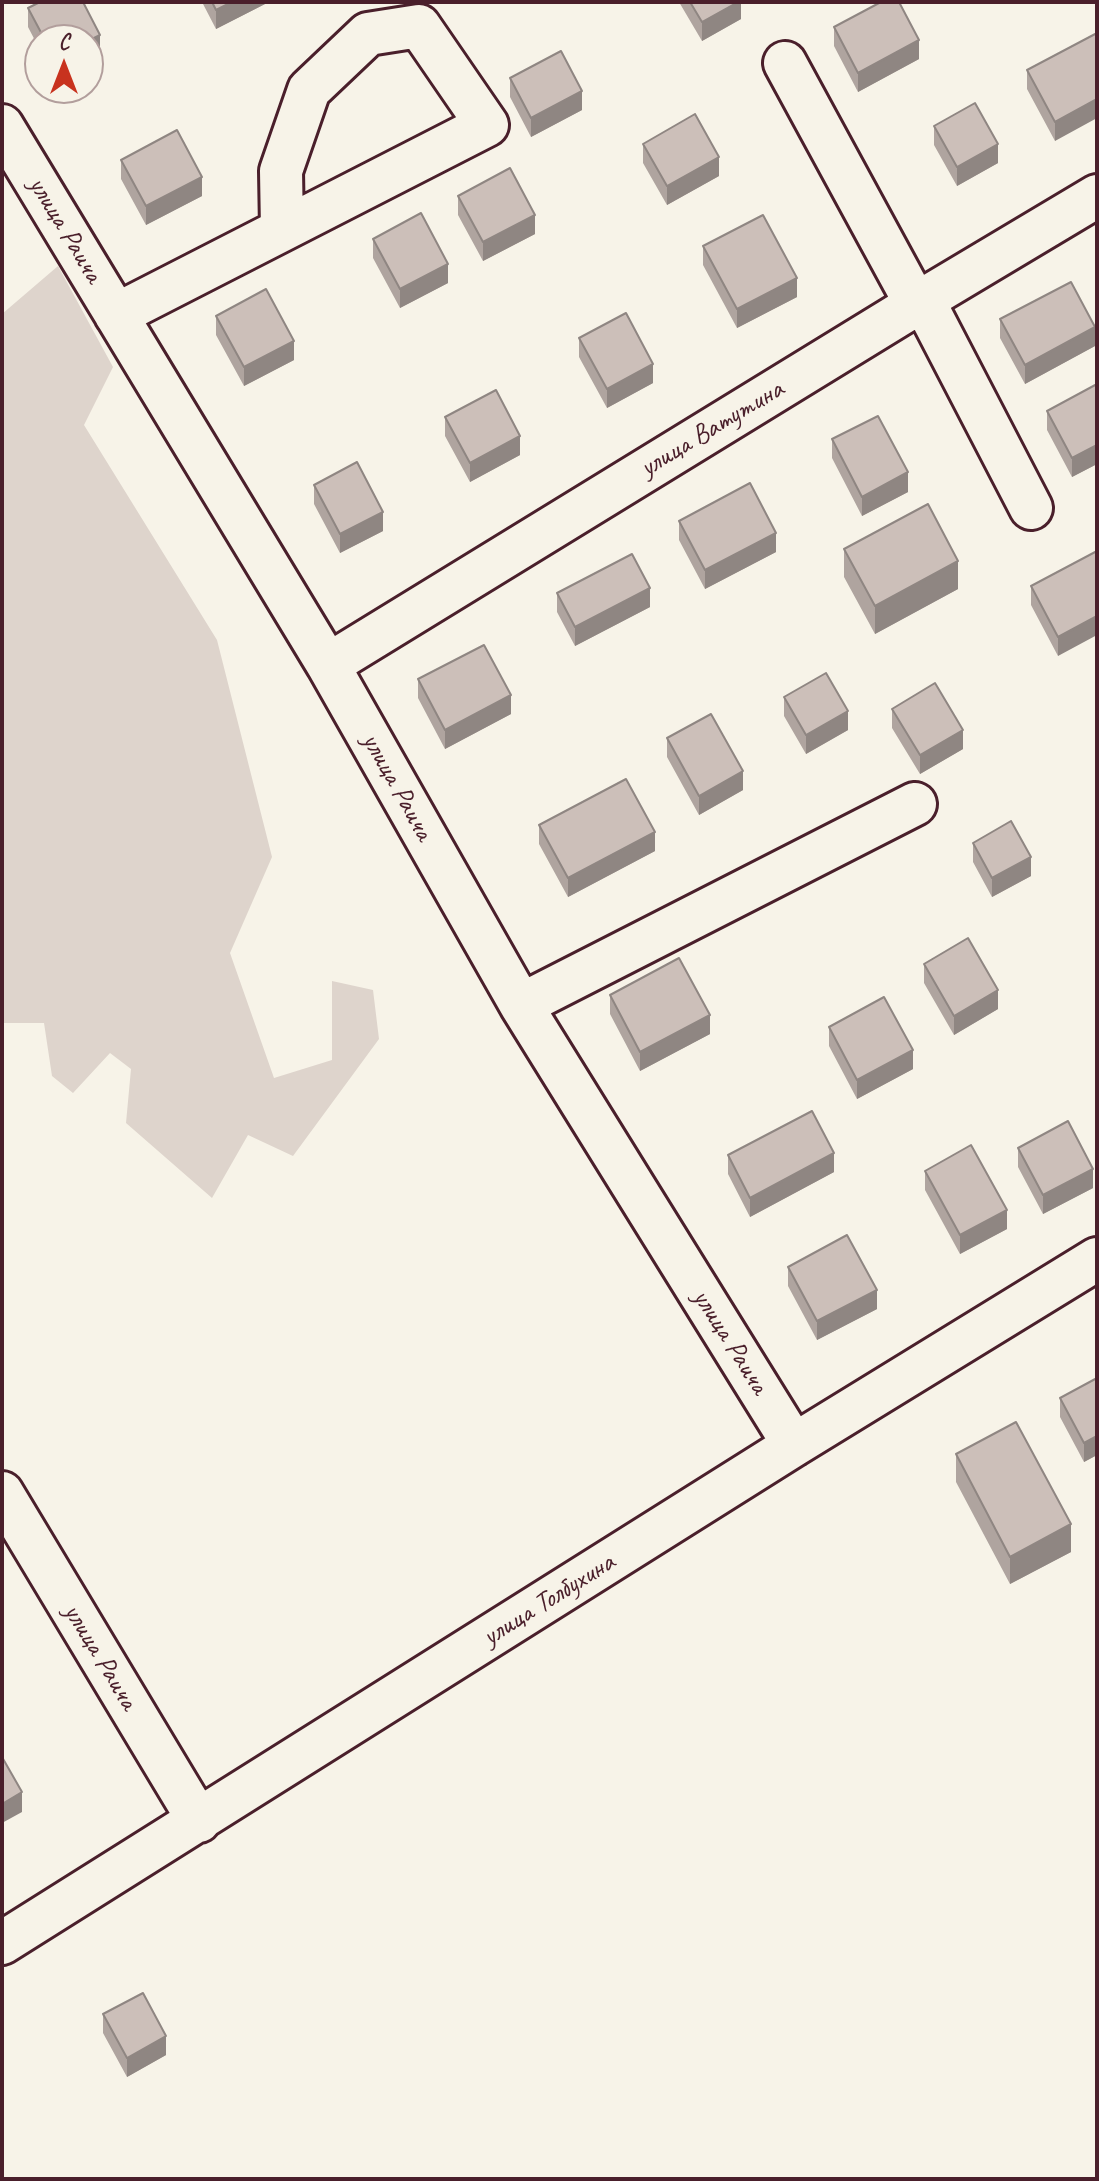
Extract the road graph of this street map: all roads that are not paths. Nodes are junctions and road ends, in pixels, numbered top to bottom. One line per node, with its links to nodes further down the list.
1 (785, 63): 5 (street)
2 (2, 126): 6 (street, улица Раича)
3 (1097, 196): 5 (street, улица Ватутина)
4 (282, 229): 4 (street); 6 (street)
5 (919, 302): 7 (street); 8 (street, улица Ватутина)
6 (116, 315): 8 (street, улица Раича)
7 (1031, 508)
8 (328, 665): 10 (street, улица Раича)
9 (915, 804): 10 (street)
10 (521, 1005): 12 (street, улица Раича)
11 (1097, 1259): 12 (street, улица Толбухина)
12 (794, 1445): 14 (street, улица Толбухина)
13 (2, 1493): 14 (street, улица Раича)
14 (199, 1821): 15 (street, улица Толбухина)
15 (2, 1943)

